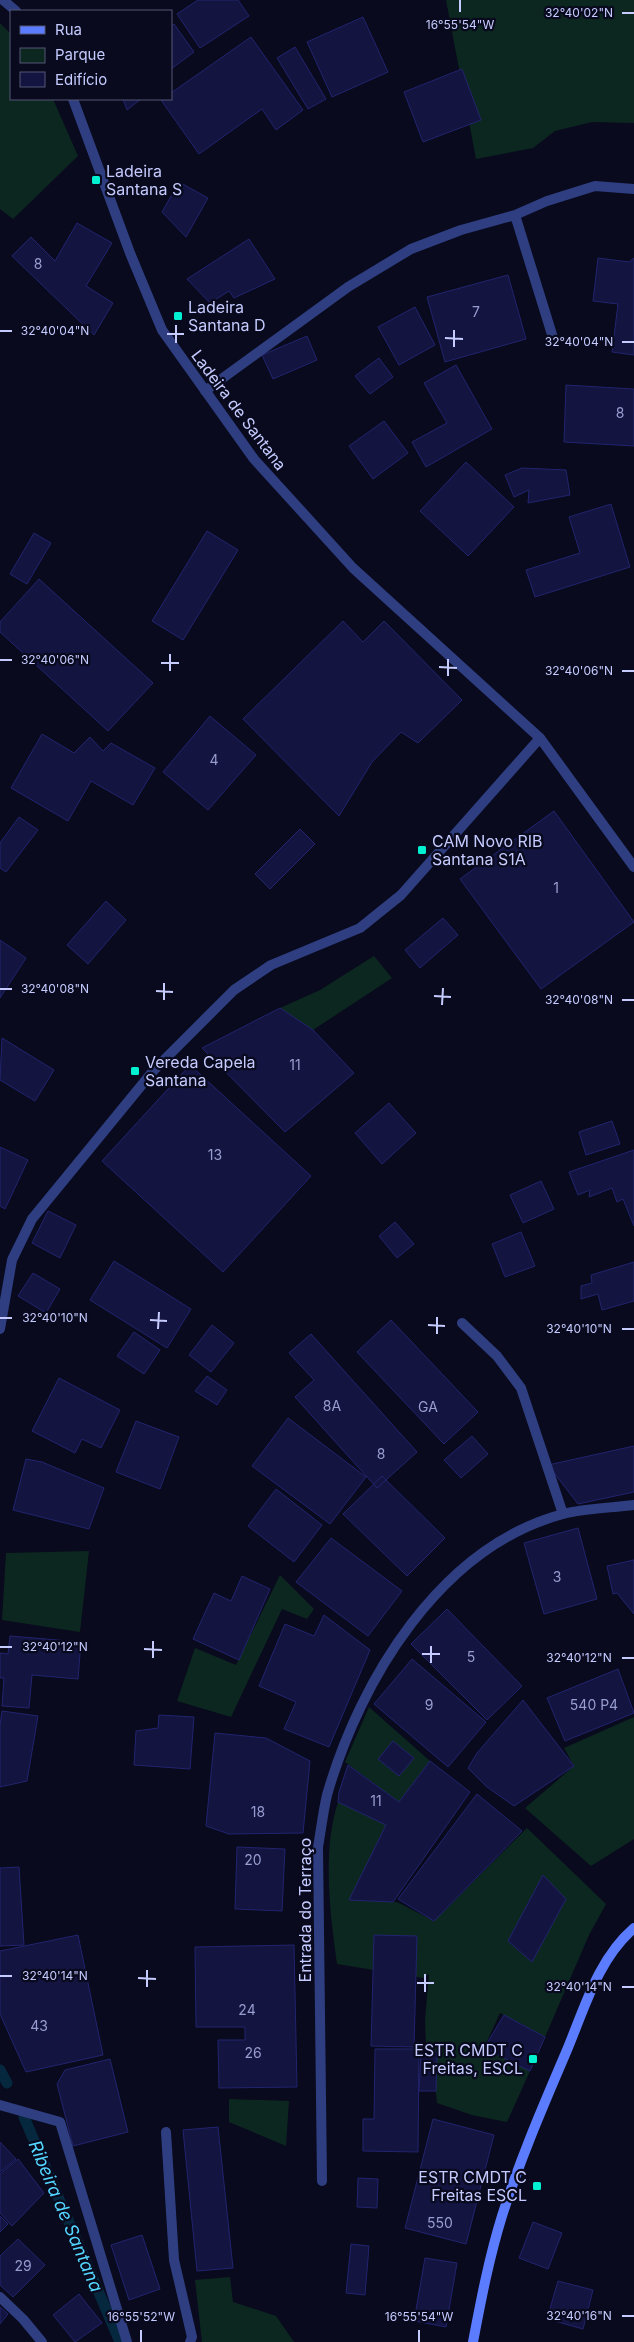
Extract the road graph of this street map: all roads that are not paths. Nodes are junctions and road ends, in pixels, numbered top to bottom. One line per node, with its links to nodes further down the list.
1 (3, 0): 2 (street)
2 (15, 10)
3 (73, 100): 7 (street, Ladeira de Santana)
4 (634, 189): 5 (street)
5 (515, 216): 6 (street); 7 (street)
6 (554, 341)
7 (205, 391): 8 (street, Ladeira de Santana)
8 (540, 738): 9 (street, Ladeira de Santana); 11 (street)
9 (634, 866)
10 (462, 1323): 13 (street)
11 (0, 1329)
12 (634, 1505): 13 (street, Entrada do Terraço)
13 (563, 1514): 17 (street, Entrada do Terraço)
14 (634, 1928): 22 (main road)
15 (0, 2105): 20 (street)
16 (166, 2132): 21 (street)
17 (322, 2181)
18 (0, 2297): 19 (street)
19 (42, 2342)
20 (127, 2342)
21 (190, 2342)
22 (473, 2342)

